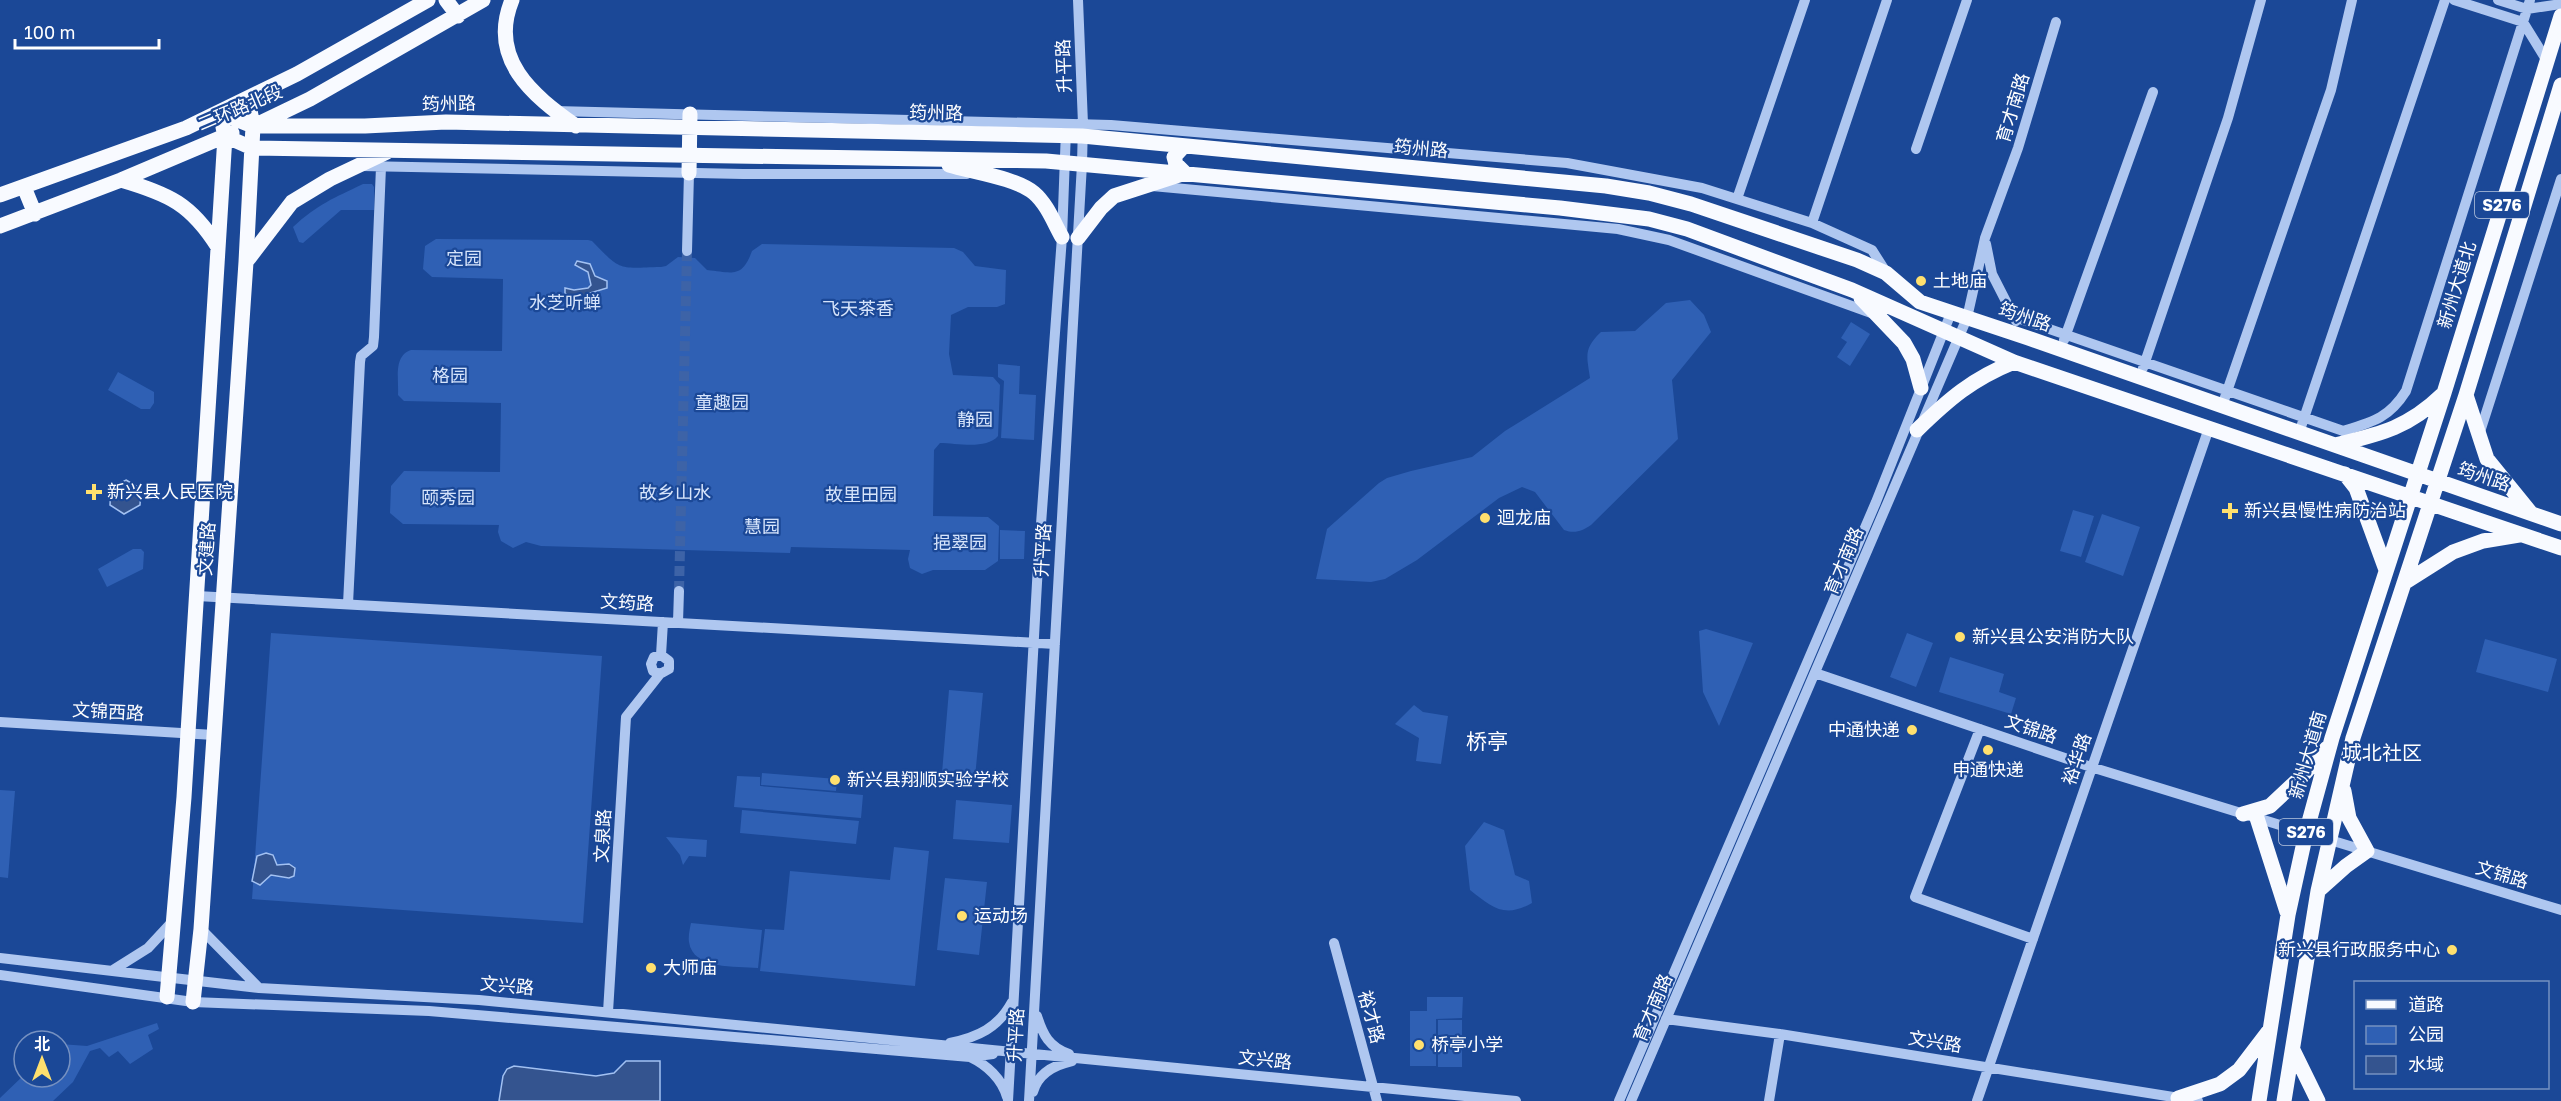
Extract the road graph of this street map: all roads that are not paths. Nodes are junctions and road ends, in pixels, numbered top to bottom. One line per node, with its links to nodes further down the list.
1 (428, 0): 23 (main road, 二环路北段)
2 (446, 0): 16 (main road)
3 (483, 0): 16 (main road, 二环路北段)
4 (512, 0): 24 (main road)
5 (1078, 0): 30 (street, 升平路)
6 (1805, 0): 50 (street)
7 (1887, 0): 52 (street)
8 (1967, 0): 34 (street)
9 (2261, 0): 70 (street)
10 (2352, 0): 73 (street)
11 (2445, 0): 77 (street)
12 (2454, 0): 19 (street)
13 (2498, 0): 15 (street)
14 (2561, 4): 15 (street)
15 (2528, 5): 19 (street)
16 (458, 16): 27 (main road, 二环路北段)
17 (2561, 16): 20 (main road, 新州大道北 / S276)
18 (2056, 22): 56 (street, 育才南路)
19 (2523, 22): 20 (street); 78 (street)
20 (2547, 61): 74 (main road, 新州大道北 / S276)
21 (2561, 85): 75 (main road, S276)
22 (2153, 92): 68 (street)
23 (248, 100): 25 (main road, 二环路北段); 27 (main road, 文建路)
24 (555, 111): 26 (street); 28 (main road)
25 (220, 113): 27 (main road, 筠州路); 31 (main road, 文建路); 48 (main road, 二环路北段)
26 (689, 121): 28 (main road, 筠州路); 29 (main road, 筠州路); 36 (main road)
27 (253, 126): 28 (main road, 筠州路); 31 (main road, 二环路北段); 33 (main road, 文建路)
28 (576, 126)
29 (1066, 130): 30 (main road, 筠州路); 38 (street, 升平路)
30 (1083, 130): 32 (main road, 筠州路); 39 (street, 升平路); 50 (street)
31 (225, 136): 33 (main road); 46 (main road, 二环路北段); 57 (main road, 文建路)
32 (1184, 146): 43 (main road); 60 (main road, 筠州路)
33 (252, 148): 35 (main road); 59 (main road, 文建路)
34 (1917, 149)
35 (390, 150): 36 (main road); 40 (main road)
36 (689, 156): 37 (main road); 42 (main road)
37 (932, 159): 38 (main road); 44 (main road)
38 (1066, 163): 39 (main road); 54 (street, 升平路)
39 (1082, 164): 43 (main road); 55 (street, 升平路)
40 (358, 166): 41 (street); 59 (main road)
41 (381, 167): 42 (street); 100 (street)
42 (689, 173): 44 (street); 58 (street)
43 (1185, 173): 47 (main road); 61 (main road)
44 (979, 174): 54 (main road)
45 (2561, 178): 83 (street)
46 (122, 180): 51 (main road, 二环路北段); 57 (main road)
47 (1149, 186): 55 (main road); 64 (street)
48 (24, 187): 49 (main road, 二环路北段); 51 (main road)
49 (0, 195)
50 (1737, 198): 52 (street)
51 (35, 214): 53 (main road, 二环路北段)
52 (1812, 223): 60 (street)
53 (0, 226)
54 (1062, 237): 103 (street, 升平路)
55 (1078, 238): 104 (street, 升平路)
56 (1985, 238): 63 (street); 65 (street, 育才南路)
57 (218, 247): 98 (main road, 文建路)
58 (687, 251)
59 (246, 262): 99 (main road, 文建路)
60 (1886, 273): 62 (main road, 筠州路)
61 (1852, 290): 64 (main road); 66 (main road)
62 (1951, 313): 65 (main road, 筠州路); 66 (street, 育才南路)
63 (2012, 316): 67 (street); 68 (street)
64 (1880, 317): 72 (main road)
65 (1966, 318): 66 (street, 育才南路); 67 (main road, 筠州路)
66 (1951, 334): 69 (main road); 72 (street, 育才南路); 80 (street, 育才南路)
67 (2028, 338): 68 (main road, 筠州路); 69 (main road)
68 (2063, 342): 70 (street); 71 (main road, 筠州路)
69 (2014, 362): 79 (main road); 80 (main road)
70 (2145, 362): 71 (street); 73 (street)
71 (2139, 377): 76 (main road, 筠州路)
72 (1921, 388): 153 (street, 育才南路)
73 (2228, 391): 76 (street); 77 (street)
74 (2444, 393): 84 (main road); 87 (main road, 新州大道北 / S276)
75 (2466, 395): 83 (main road); 88 (main road, S276)
76 (2222, 406): 82 (main road, 筠州路)
77 (2305, 417): 81 (street); 82 (street)
78 (2385, 417): 81 (street); 84 (street)
79 (2209, 428): 86 (main road); 111 (street, 裕华路)
80 (1917, 430): 105 (street, 育才南路)
81 (2343, 431): 84 (street)
82 (2299, 433): 85 (main road, 筠州路)
83 (2479, 436): 91 (main road)
84 (2364, 438): 85 (main road)
85 (2334, 446): 87 (main road, 筠州路)
86 (2345, 474): 89 (main road); 95 (main road)
87 (2417, 474): 88 (main road, 筠州路); 89 (main road, 新州大道北 / S276)
88 (2437, 481): 90 (main road, S276); 91 (main road, 筠州路)
89 (2410, 497): 90 (main road); 95 (main road, 新州大道南 / S276)
90 (2430, 504): 93 (main road); 96 (main road, S276)
91 (2532, 514): 92 (main road, 筠州路)
92 (2561, 524)
93 (2522, 534): 94 (main road); 96 (main road)
94 (2561, 548)
95 (2386, 570): 110 (main road, 新州大道南 / S276)
96 (2404, 583): 112 (main road, S276)
97 (679, 591): 102 (street)
98 (197, 596): 99 (street, 文筠路); 108 (main road, 文建路)
99 (223, 597): 100 (street, 文筠路); 109 (main road, 文建路)
100 (348, 604): 101 (street, 文筠路)
101 (663, 622): 102 (street, 文筠路); 134 (street, 文泉路)
102 (678, 622): 103 (street, 文筠路)
103 (1033, 643): 104 (street, 文筠路); 131 (street, 升平路)
104 (1054, 644): 133 (street, 升平路)
105 (1815, 673): 107 (street, 文锦路); 135 (street, 育才南路)
106 (0, 722): 108 (street, 文锦西路)
107 (1980, 729): 111 (street, 文锦路); 122 (street)
108 (188, 733): 109 (street, 文锦西路); 120 (main road, 文建路)
109 (214, 735): 121 (main road, 文建路)
110 (2329, 746): 113 (main road); 114 (main road, 新州大道南 / S276)
111 (2091, 767): 113 (street, 文锦路); 122 (street, 裕华路)
112 (2343, 783): 115 (main road, S276); 116 (main road)
113 (2250, 816): 114 (street, 文锦路); 119 (main road)
114 (2306, 833): 119 (main road, 新州大道南 / S276)
115 (2330, 840): 116 (street, 文锦路); 117 (main road, S276)
116 (2367, 851): 117 (main road); 118 (street, 文锦路)
117 (2318, 891): 141 (main road, S276)
118 (2561, 910)
119 (2288, 915): 137 (main road, 新州大道南 / S276)
120 (175, 918): 125 (street); 127 (main road, 文建路)
121 (201, 929): 128 (main road, 文建路); 129 (street)
122 (2033, 939): 146 (street, 裕华路)
123 (1334, 943): 147 (street, 裕才路)
124 (5, 958): 125 (street, 文兴路); 126 (street)
125 (112, 970): 127 (street, 文兴路)
126 (5, 976): 130 (street, 文兴路)
127 (169, 977): 128 (street, 文兴路); 130 (main road, 文建路)
128 (195, 980): 129 (street, 文兴路); 132 (main road, 文建路)
129 (259, 988): 134 (street, 文兴路)
130 (167, 997): 132 (street, 文兴路)
131 (1014, 999): 140 (street); 142 (street, 升平路)
132 (193, 1002): 139 (street, 文兴路)
133 (1034, 1005): 143 (street, 升平路); 145 (street)
134 (609, 1012): 136 (street, 文兴路)
135 (1666, 1019): 138 (street, 文兴路); 154 (street, 育才南路)
136 (711, 1023): 139 (street); 140 (street, 文兴路)
137 (2270, 1029): 148 (main road); 158 (main road, 新州大道南 / S276)
138 (1780, 1034): 146 (street, 文兴路); 155 (street)
139 (710, 1035): 144 (street, 文兴路)
140 (940, 1045): 142 (street, 文兴路)
141 (2292, 1049): 159 (main road, S276); 160 (main road)
142 (1011, 1052): 143 (street, 文兴路); 144 (street, 文兴路); 149 (street, 升平路)
143 (1032, 1054): 145 (street, 文兴路); 150 (street, 升平路)
144 (970, 1057): 149 (street)
145 (1081, 1059): 147 (street, 文兴路); 150 (street)
146 (1989, 1068): 148 (street, 文兴路); 156 (street, 裕华路)
147 (1373, 1087): 151 (street, 裕才路); 152 (street, 文兴路)
148 (2178, 1098): 157 (street, 文兴路)
149 (1008, 1101)
150 (1030, 1101)
151 (1377, 1101)
152 (1516, 1101)
153 (1619, 1101)
154 (1631, 1101)
155 (1769, 1101)
156 (1977, 1101)
157 (2198, 1101)
158 (2259, 1101)
159 (2284, 1101)
160 (2318, 1101)

